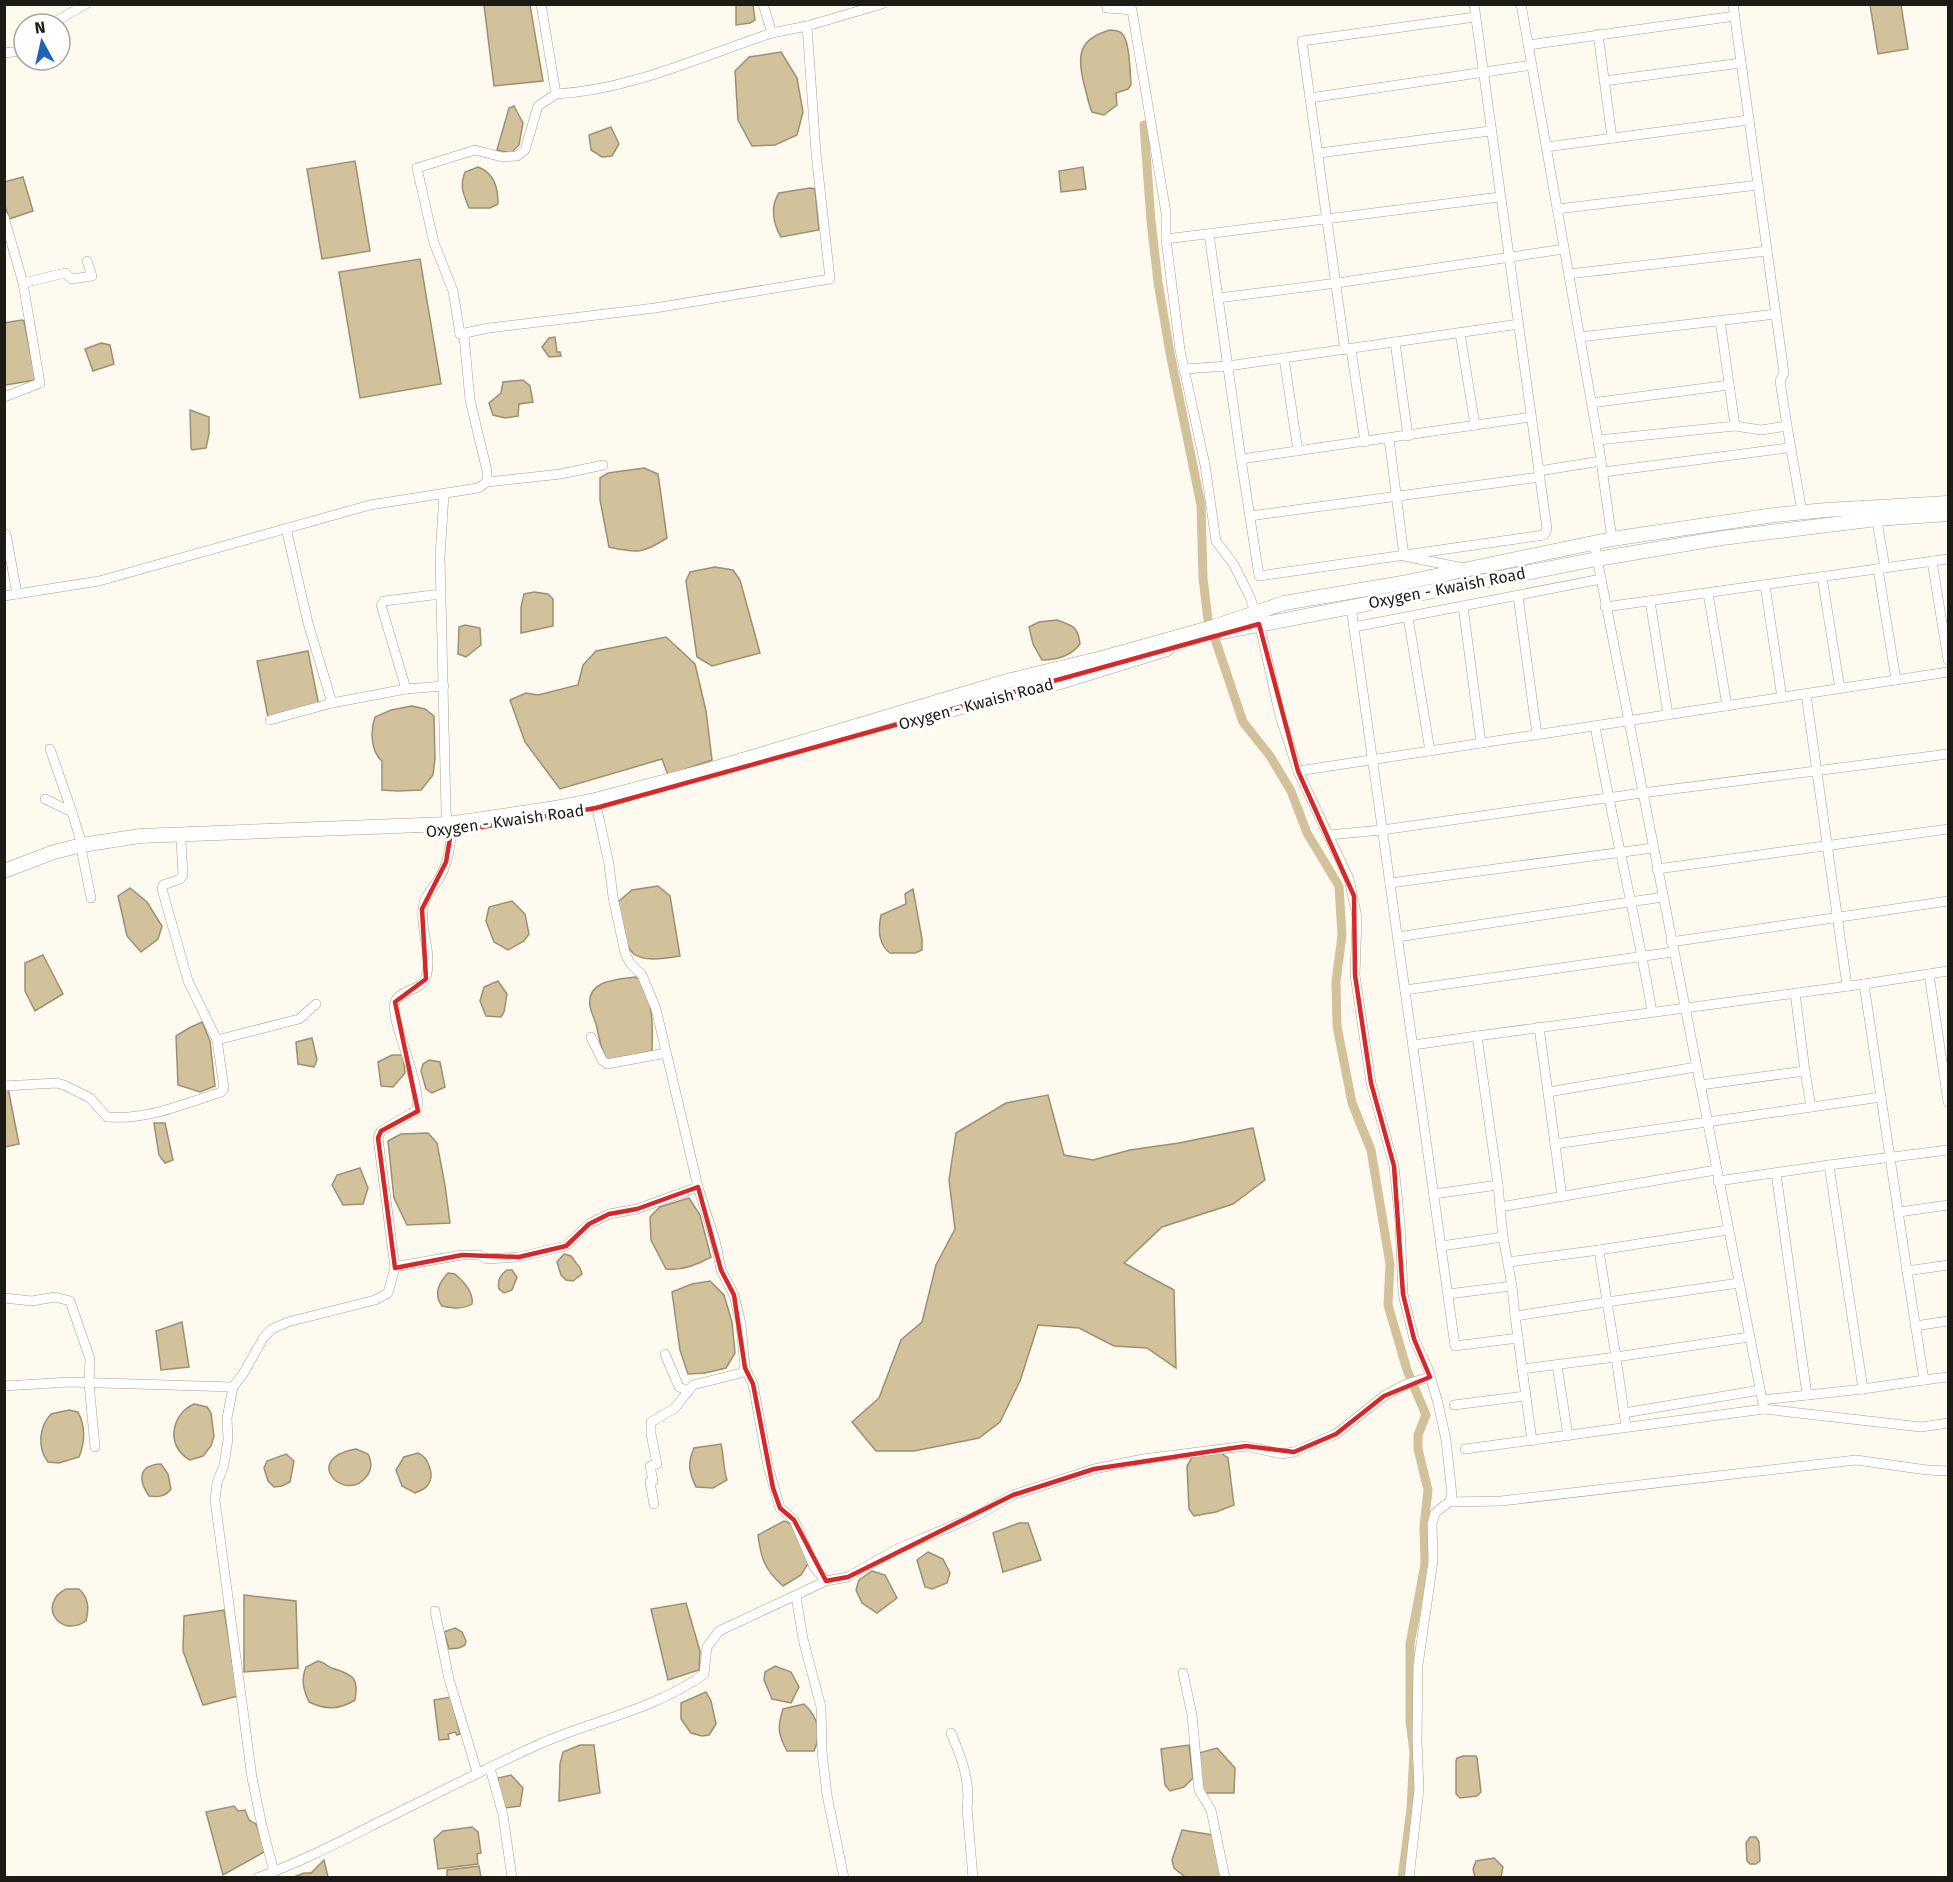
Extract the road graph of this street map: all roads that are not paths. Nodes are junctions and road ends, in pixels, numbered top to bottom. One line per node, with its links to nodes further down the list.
1 (86, 4): 10 (street)
2 (541, 4): 21 (street)
3 (763, 4): 14 (street)
4 (882, 4): 13 (street)
5 (1106, 4): 9 (street)
6 (1474, 4): 12 (street)
7 (1521, 4): 16 (street)
8 (1733, 4): 11 (street)
9 (1134, 7): 34 (street)
10 (72, 12)
11 (1735, 16): 15 (street); 17 (street)
12 (1475, 17): 19 (street); 22 (street)
13 (807, 26): 14 (street); 47 (street)
14 (772, 33): 21 (street)
15 (1598, 34): 16 (street); 20 (street)
16 (1528, 45): 18 (street)
17 (1741, 63): 20 (street); 23 (street)
18 (1532, 65): 19 (street); 26 (street)
19 (1482, 73): 22 (street); 24 (street)
20 (1604, 81): 25 (street)
21 (556, 94): 47 (street)
22 (1310, 98): 27 (street)
23 (1749, 120): 25 (street); 28 (street)
24 (1490, 131): 27 (street); 29 (street)
25 (1612, 138): 26 (street)
26 (1546, 147): 30 (street)
27 (1319, 153): 32 (street)
28 (1758, 185): 30 (street); 36 (street)
29 (1500, 197): 32 (street); 37 (street)
30 (1557, 209): 35 (street)
31 (4, 217): 40 (street)
32 (1328, 218): 33 (street); 41 (street)
33 (1209, 234): 34 (street); 42 (street)
34 (1166, 238): 53 (street)
35 (1564, 249): 37 (street); 39 (street)
36 (1767, 251): 39 (street); 43 (street)
37 (1509, 258): 41 (street); 45 (street)
38 (87, 261): 40 (street)
39 (1569, 274): 48 (street)
40 (23, 283): 55 (street)
41 (1337, 283): 42 (street); 50 (street)
42 (1218, 298): 52 (street)
43 (1776, 314): 44 (street); 60 (street)
44 (1720, 320): 48 (street); 54 (street)
45 (1519, 324): 46 (street); 57 (street)
46 (1460, 333): 49 (street); 58 (street)
47 (460, 334): 72 (street)
48 (1580, 338): 56 (street)
49 (1395, 342): 50 (street); 61 (street)
50 (1348, 349): 51 (street); 64 (street)
51 (1284, 358): 52 (street); 66 (street)
52 (1228, 366): 53 (street); 67 (street)
53 (1184, 369): 103 (street)
54 (1729, 385): 56 (street); 59 (street)
55 (4, 397)
56 (1591, 403): 63 (street)
57 (1532, 417): 58 (street); 71 (street)
58 (1475, 425): 61 (street)
59 (1735, 426): 60 (street); 63 (street)
60 (1787, 426): 76 (street)
61 (1408, 436): 62 (street)
62 (1389, 439): 64 (street); 74 (street)
63 (1598, 440): 68 (street)
64 (1365, 442): 66 (street)
65 (1788, 448): 70 (street)
66 (1298, 451): 67 (street)
67 (1241, 459): 79 (street)
68 (1601, 461): 70 (street); 71 (street)
69 (603, 465): 72 (street)
70 (1602, 472): 82 (street)
71 (1539, 474): 74 (street); 84 (street)
72 (487, 482): 73 (street)
73 (444, 494): 80 (street); 95 (street)
74 (1396, 497): 79 (street); 84 (street)
75 (1948, 503): 77 (main road, Oxygen - Kwaish Road)
76 (1802, 512): 77 (main road, Oxygen - Kwaish Road); 82 (main road, Oxygen - Kwaish Road)
77 (1876, 513): 78 (main road, Oxygen - Kwaish Road); 85 (main road, Oxygen - Kwaish Road); 88 (street)
78 (1948, 514)
79 (1250, 516): 84 (street)
80 (286, 528): 94 (street); 113 (street)
81 (6, 534): 94 (street)
82 (1612, 539): 83 (main road, Oxygen - Kwaish Road)
83 (1594, 543): 85 (street); 89 (main road, Oxygen - Kwaish Road)
84 (1404, 556): 89 (street)
85 (1597, 559): 91 (street); 100 (main road, Oxygen - Kwaish Road)
86 (1948, 559): 87 (street)
87 (1932, 561): 88 (street); 105 (street)
88 (1881, 568): 90 (street); 107 (street)
89 (1468, 569): 103 (main road, Oxygen - Kwaish Road)
90 (1822, 577): 92 (street); 110 (street)
91 (1601, 579): 97 (street); 101 (street)
92 (1765, 585): 93 (street); 112 (street)
93 (1708, 593): 98 (street); 114 (street)
94 (17, 594): 96 (street)
95 (441, 594): 108 (street); 109 (street)
96 (4, 596)
97 (1518, 596): 99 (street); 119 (street)
98 (1650, 601): 101 (street); 115 (street)
99 (1463, 606): 102 (street); 120 (street)
100 (1351, 607): 103 (main road, Oxygen - Kwaish Road); 104 (street)
101 (1605, 607): 117 (street)
102 (1408, 617): 104 (street); 122 (street)
103 (1258, 619): 125 (street); 130 (main road, Oxygen - Kwaish Road); 130 (main road, Oxygen - Kwaish Road)
104 (1354, 627): 124 (street)
105 (1948, 660)
106 (1948, 672): 107 (street)
107 (1896, 680): 110 (street)
108 (444, 686): 109 (street); 132 (street)
109 (406, 689): 113 (street)
110 (1840, 689): 111 (street)
111 (1806, 694): 112 (street); 126 (street)
112 (1782, 698): 114 (street)
113 (332, 703): 116 (street)
114 (1727, 706): 115 (street)
115 (1668, 715): 117 (street)
116 (270, 720)
117 (1628, 721): 118 (street); 127 (street)
118 (1595, 726): 119 (street); 128 (street)
119 (1537, 735): 120 (street)
120 (1481, 743): 122 (street)
121 (50, 749): 131 (street)
122 (1430, 751): 124 (street)
123 (1948, 754): 126 (street)
124 (1372, 760): 125 (street); 133 (street)
125 (1298, 771): 135 (street)
126 (1816, 771): 127 (street); 137 (street)
127 (1642, 793): 128 (street); 138 (street)
128 (1608, 798): 133 (street); 140 (street)
129 (45, 799): 131 (street)
130 (595, 804): 132 (main road, Oxygen - Kwaish Road); 167 (street)
131 (72, 812): 139 (street)
132 (449, 828): 136 (main road, Oxygen - Kwaish Road); 139 (main road, Oxygen - Kwaish Road); 197 (street)
133 (1382, 830): 135 (street); 144 (street)
134 (1948, 830): 137 (street)
135 (1328, 835): 214 (street)
136 (181, 841): 139 (main road, Oxygen - Kwaish Road); 165 (street)
137 (1826, 846): 141 (street); 149 (street)
138 (1653, 848): 140 (street); 141 (street)
139 (82, 849): 142 (main road, Oxygen - Kwaish Road); 143 (main road, Oxygen - Kwaish Road); 146 (street)
140 (1622, 852): 144 (street); 148 (street)
141 (1657, 869): 145 (street)
142 (4, 871)
143 (4, 879)
144 (1390, 883): 150 (street)
145 (1663, 897): 148 (street); 151 (street)
146 (91, 898)
147 (1948, 901): 149 (street)
148 (1630, 902): 150 (street); 152 (street)
149 (1836, 917): 151 (street); 156 (street)
150 (1397, 936): 157 (street)
151 (1672, 947): 152 (street); 160 (street)
152 (1642, 956): 157 (street); 161 (street)
153 (1948, 971): 154 (street)
154 (1929, 974): 155 (street); 174 (street)
155 (1864, 984): 156 (street); 173 (street)
156 (1847, 986): 158 (street)
157 (1405, 990): 166 (street)
158 (1795, 993): 160 (street); 169 (street)
159 (316, 1004): 165 (street)
160 (1684, 1007): 161 (street); 168 (street)
161 (1652, 1012): 162 (street)
162 (1539, 1027): 163 (street); 172 (street)
163 (1477, 1036): 166 (street); 184 (street)
164 (591, 1037): 167 (street)
165 (217, 1040): 171 (street)
166 (1413, 1045): 186 (street)
167 (666, 1053): 185 (street)
168 (1696, 1067): 170 (street); 172 (street)
169 (1805, 1071): 170 (street); 175 (street)
170 (1700, 1085): 176 (street)
171 (4, 1086)
172 (1548, 1092): 177 (street)
173 (1881, 1096): 175 (street); 179 (street)
174 (1948, 1102)
175 (1811, 1107): 176 (street)
176 (1707, 1122): 177 (street); 181 (street)
177 (1555, 1144): 187 (street)
178 (1948, 1150): 179 (street)
179 (1890, 1158): 180 (street); 190 (street)
180 (1829, 1165): 182 (street); 220 (street)
181 (1716, 1170): 183 (street); 187 (street)
182 (1776, 1173): 183 (street); 223 (street)
183 (1718, 1181): 191 (street)
184 (1498, 1185): 186 (street); 189 (street)
185 (698, 1187): 197 (street); 212 (street)
186 (1434, 1194): 193 (street)
187 (1562, 1197): 189 (street)
188 (1948, 1205): 190 (street)
189 (1500, 1207): 192 (street)
190 (1899, 1212): 198 (street)
191 (1728, 1230): 194 (street); 199 (street)
192 (1503, 1237): 193 (street); 195 (street)
193 (1441, 1246): 201 (street)
194 (1599, 1250): 195 (street); 203 (street)
195 (1508, 1262): 200 (street)
196 (1948, 1265): 198 (street)
197 (395, 1268): 219 (street)
198 (1907, 1271): 206 (street)
199 (1739, 1283): 203 (street); 208 (street)
200 (1512, 1286): 201 (street); 204 (street)
201 (1448, 1294): 207 (street)
202 (4, 1298): 217 (street)
203 (1607, 1302): 204 (street); 210 (street)
204 (1515, 1316): 207 (street)
205 (1948, 1321): 206 (street)
206 (1915, 1326): 216 (street)
207 (1518, 1338): 213 (street)
208 (1749, 1338): 210 (street); 221 (street)
209 (665, 1354): 222 (street)
210 (1616, 1358): 211 (street); 227 (street)
211 (1557, 1365): 213 (street); 230 (street)
212 (745, 1368): 222 (street); 237 (street)
213 (1522, 1369): 224 (street)
214 (1430, 1377): 235 (street); 237 (street)
215 (1948, 1377): 216 (street)
216 (1924, 1380): 220 (street)
217 (89, 1383): 218 (street); 219 (street); 232 (street)
218 (4, 1386)
219 (233, 1388): 244 (street)
220 (1863, 1389): 223 (street)
221 (1760, 1390): 226 (street); 227 (street)
222 (688, 1391): 236 (street)
223 (1807, 1395): 226 (street)
224 (1526, 1396): 225 (street); 231 (street)
225 (1454, 1405)
226 (1763, 1405): 228 (street); 229 (street)
227 (1624, 1413): 229 (street)
228 (1948, 1423)
229 (1626, 1427): 230 (street)
230 (1568, 1436): 231 (street)
231 (1532, 1441): 233 (street)
232 (95, 1447)
233 (1465, 1449)
234 (1948, 1471): 235 (street)
235 (1449, 1502): 250 (street)
236 (654, 1504)
237 (826, 1581): 238 (street)
238 (796, 1596): 242 (street); 247 (street)
239 (435, 1611): 243 (street)
240 (1183, 1673): 249 (street)
241 (951, 1733): 248 (street)
242 (490, 1768): 243 (street); 246 (street)
243 (477, 1773): 244 (street)
244 (274, 1872): 245 (street)
245 (257, 1878)
246 (512, 1878)
247 (844, 1878)
248 (973, 1878)
249 (1225, 1878)
250 (1409, 1878)

